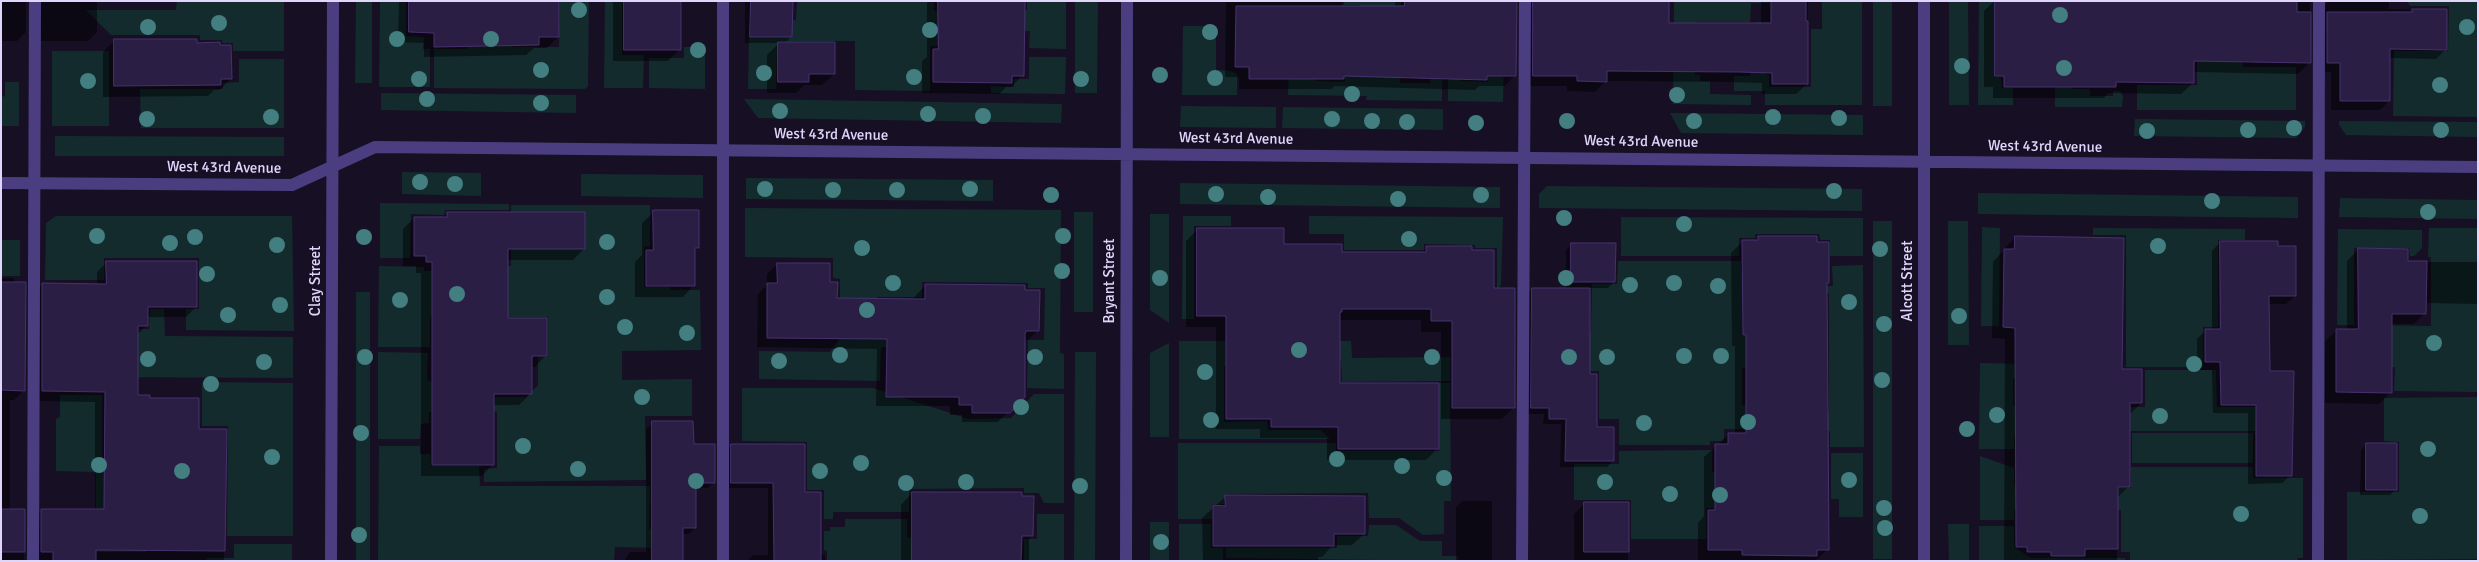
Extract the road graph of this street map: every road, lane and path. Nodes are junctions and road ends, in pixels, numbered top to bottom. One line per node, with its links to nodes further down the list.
1 (35, 1): 16 (street)
2 (333, 1): 14 (street, Clay Street)
3 (723, 1): 8 (street)
4 (1127, 1): 9 (street, Bryant Street)
5 (1525, 1): 10 (street)
6 (1924, 1): 11 (street, Alcott Street)
7 (2319, 1): 12 (street)
8 (723, 150): 9 (street, West 43rd Avenue); 14 (street, West 43rd Avenue); 19 (street)
9 (1127, 154): 10 (street, West 43rd Avenue); 20 (street, Bryant Street)
10 (1524, 158): 11 (street, West 43rd Avenue); 21 (street)
11 (1924, 162): 12 (street, West 43rd Avenue); 22 (street, Alcott Street)
12 (2318, 166): 13 (street, West 43rd Avenue); 23 (street)
13 (2478, 167)
14 (332, 168): 16 (street, West 43rd Avenue); 18 (street, Clay Street)
15 (1, 183): 16 (street, West 43rd Avenue)
16 (33, 183): 17 (street)
17 (33, 561)
18 (331, 561)
19 (723, 561)
20 (1126, 561)
21 (1522, 561)
22 (1924, 561)
23 (2318, 561)

